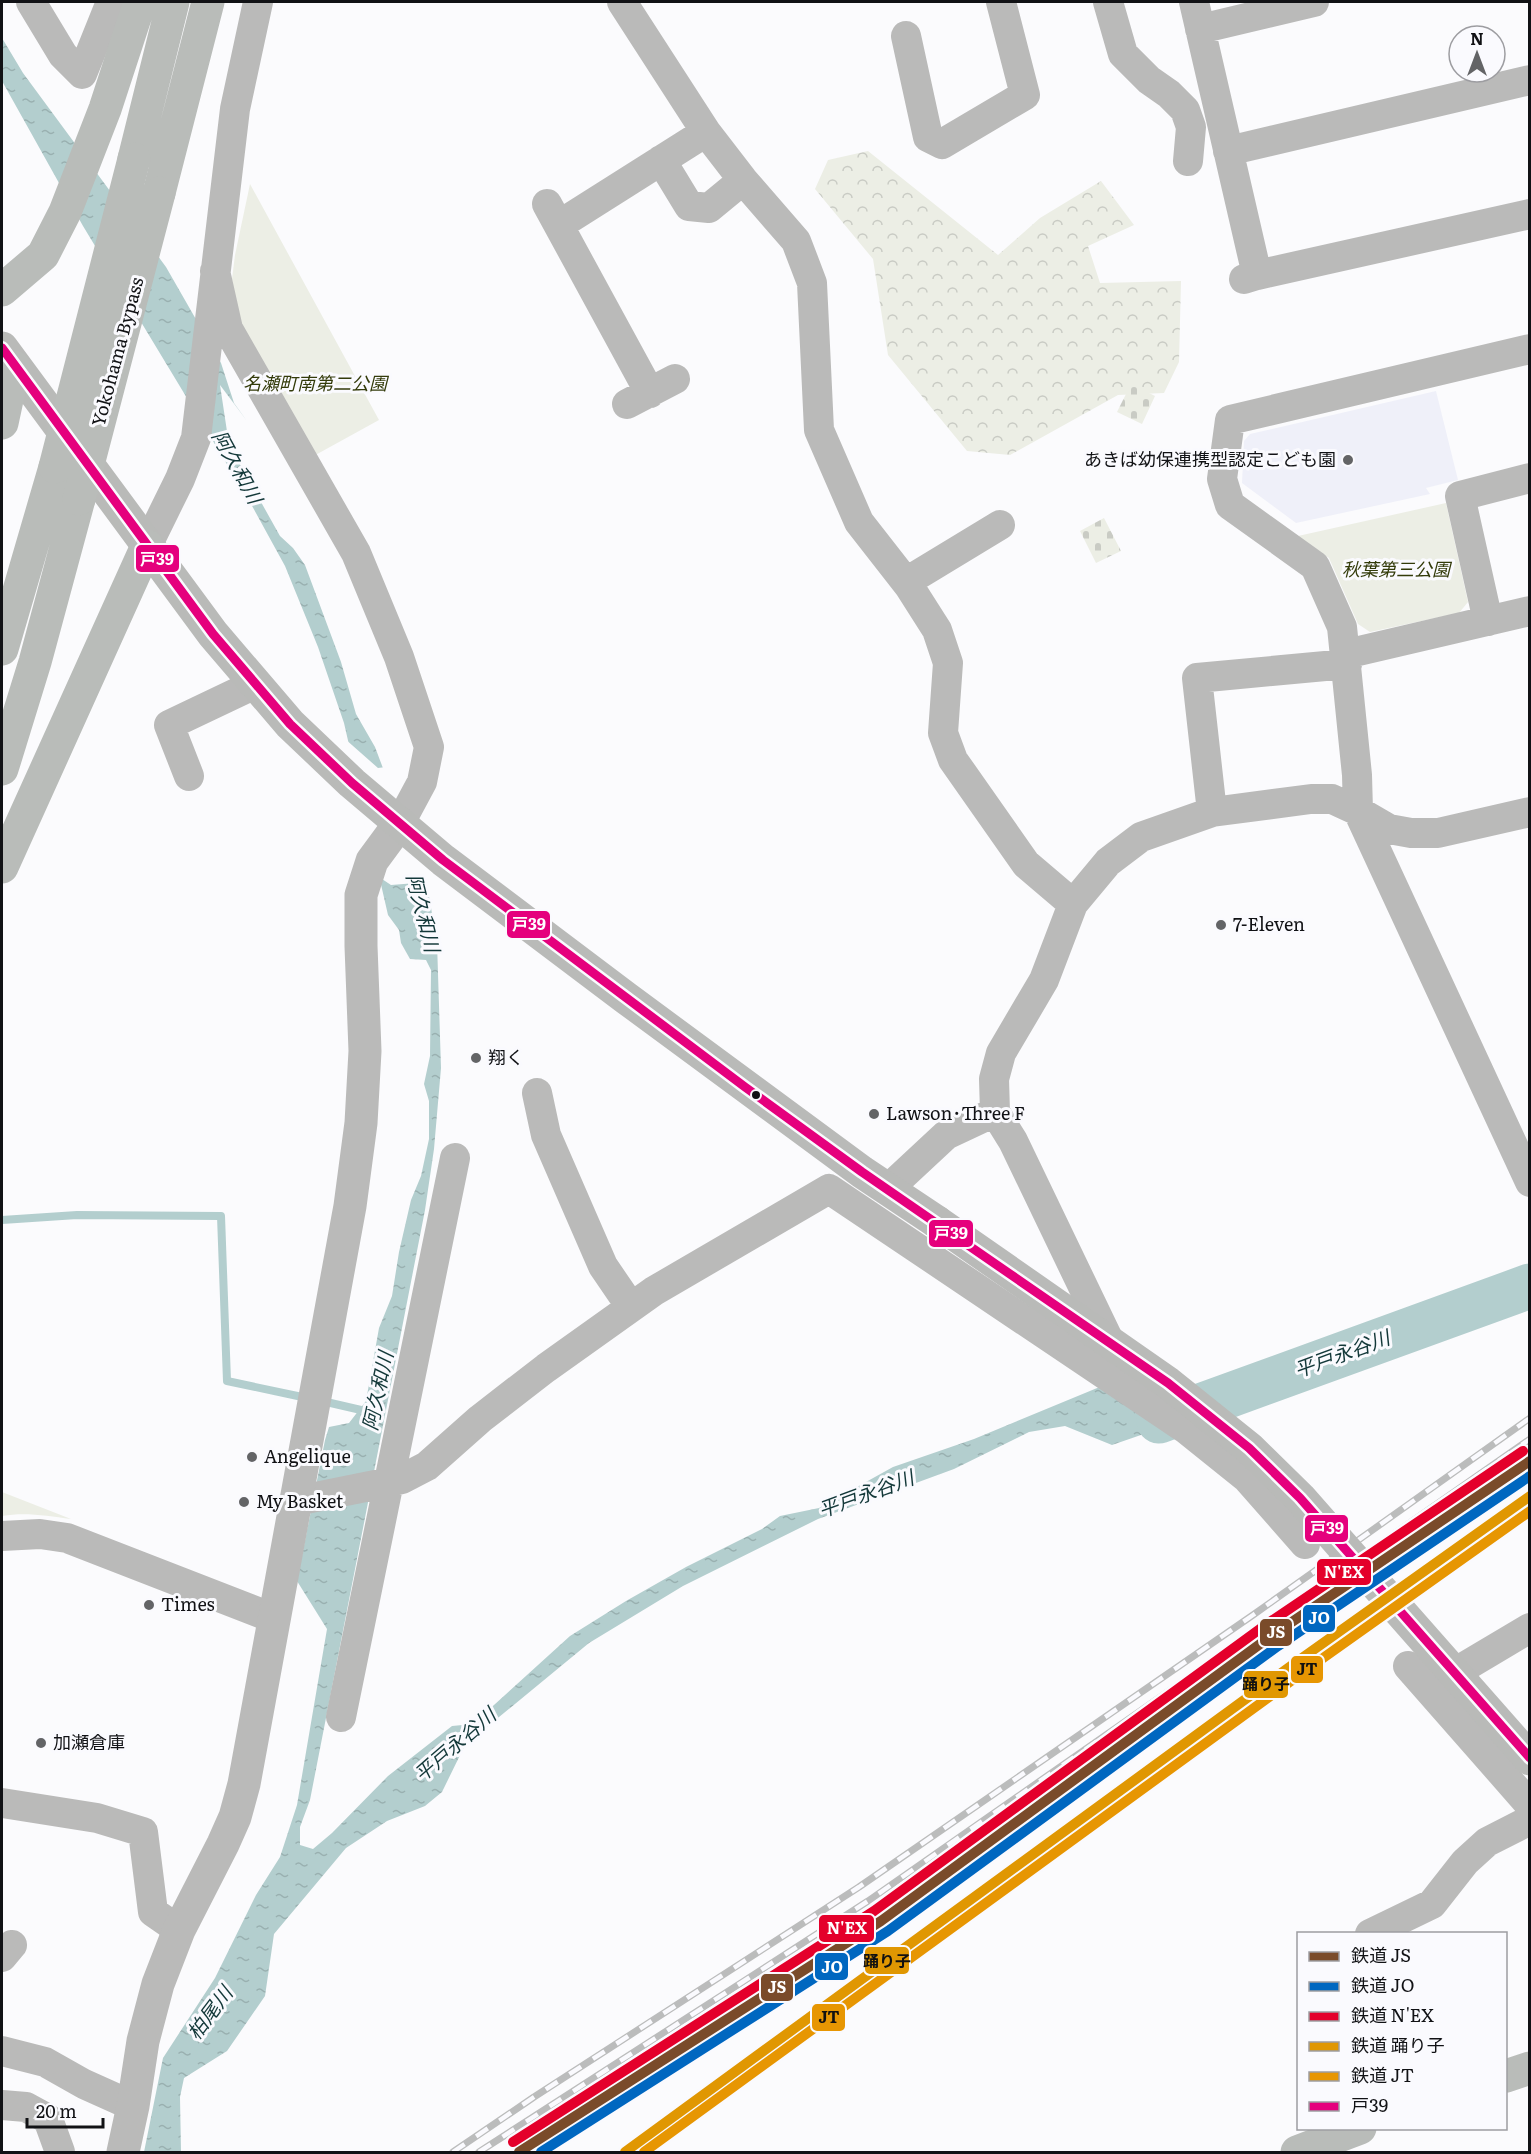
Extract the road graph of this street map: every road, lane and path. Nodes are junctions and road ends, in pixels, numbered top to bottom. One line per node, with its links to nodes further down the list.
1 (31, 2): 2 (street)
2 (111, 2)
3 (140, 2): 21 (highway)
4 (173, 2): 32 (highway, Yokohama Bypass, bridge)
5 (208, 2): 35 (highway, Yokohama Bypass, bridge)
6 (258, 2): 20 (street)
7 (622, 2): 14 (street)
8 (1001, 2): 12 (street)
9 (1108, 2): 17 (street)
10 (1314, 2): 11 (street)
11 (1197, 15): 15 (street)
12 (917, 50)
13 (1530, 80): 15 (street)
14 (706, 132): 16 (street); 18 (street)
15 (1228, 151): 19 (street)
16 (661, 160): 18 (street); 24 (street)
17 (1188, 161)
18 (743, 180): 29 (street)
19 (1530, 214)
20 (215, 271): 28 (street); 40 (street)
21 (2, 290)
22 (1530, 349): 33 (street)
23 (8, 357): 25 (highway); 28 (main road)
24 (651, 392)
25 (2, 423)
26 (1530, 478): 31 (street)
27 (1000, 525): 29 (street)
28 (147, 546): 34 (main road); 41 (highway)
29 (906, 582): 42 (street)
30 (1530, 611): 31 (street)
31 (1488, 621): 33 (street)
32 (2, 649)
33 (1346, 659): 37 (street); 38 (street)
34 (255, 684): 36 (street); 40 (main road)
35 (2, 769)
36 (189, 776)
37 (1358, 811): 38 (street); 39 (street); 46 (street)
38 (1212, 812): 42 (street)
39 (1530, 812)
40 (400, 823): 47 (main road); 51 (street)
41 (2, 867)
42 (1073, 904): 44 (street)
43 (537, 1093): 48 (street)
44 (995, 1112): 47 (street); 49 (street)
45 (455, 1158): 50 (street)
46 (1530, 1182)
47 (888, 1189): 59 (main road, bridge)
48 (631, 1307): 49 (street); 50 (street)
49 (1103, 1371): 53 (street)
50 (386, 1482): 51 (street); 58 (street)
51 (302, 1499): 54 (street)
52 (2, 1536): 54 (street)
53 (1305, 1544)
54 (273, 1618): 63 (street)
55 (1530, 1628): 57 (street)
56 (1408, 1666): 57 (street)
57 (1428, 1688): 61 (street)
58 (341, 1717)
59 (1530, 1759)
60 (2, 1803): 63 (street)
61 (1530, 1805)
62 (1530, 1820): 64 (street)
63 (179, 1930): 69 (street)
64 (1374, 1932)
65 (2, 2051): 69 (street)
66 (1530, 2068): 67 (highway)
67 (1507, 2076)
68 (2, 2105): 71 (street)
69 (133, 2106): 72 (street)
70 (1355, 2130): 73 (highway)
71 (60, 2152)
72 (123, 2152)
73 (1297, 2152)

